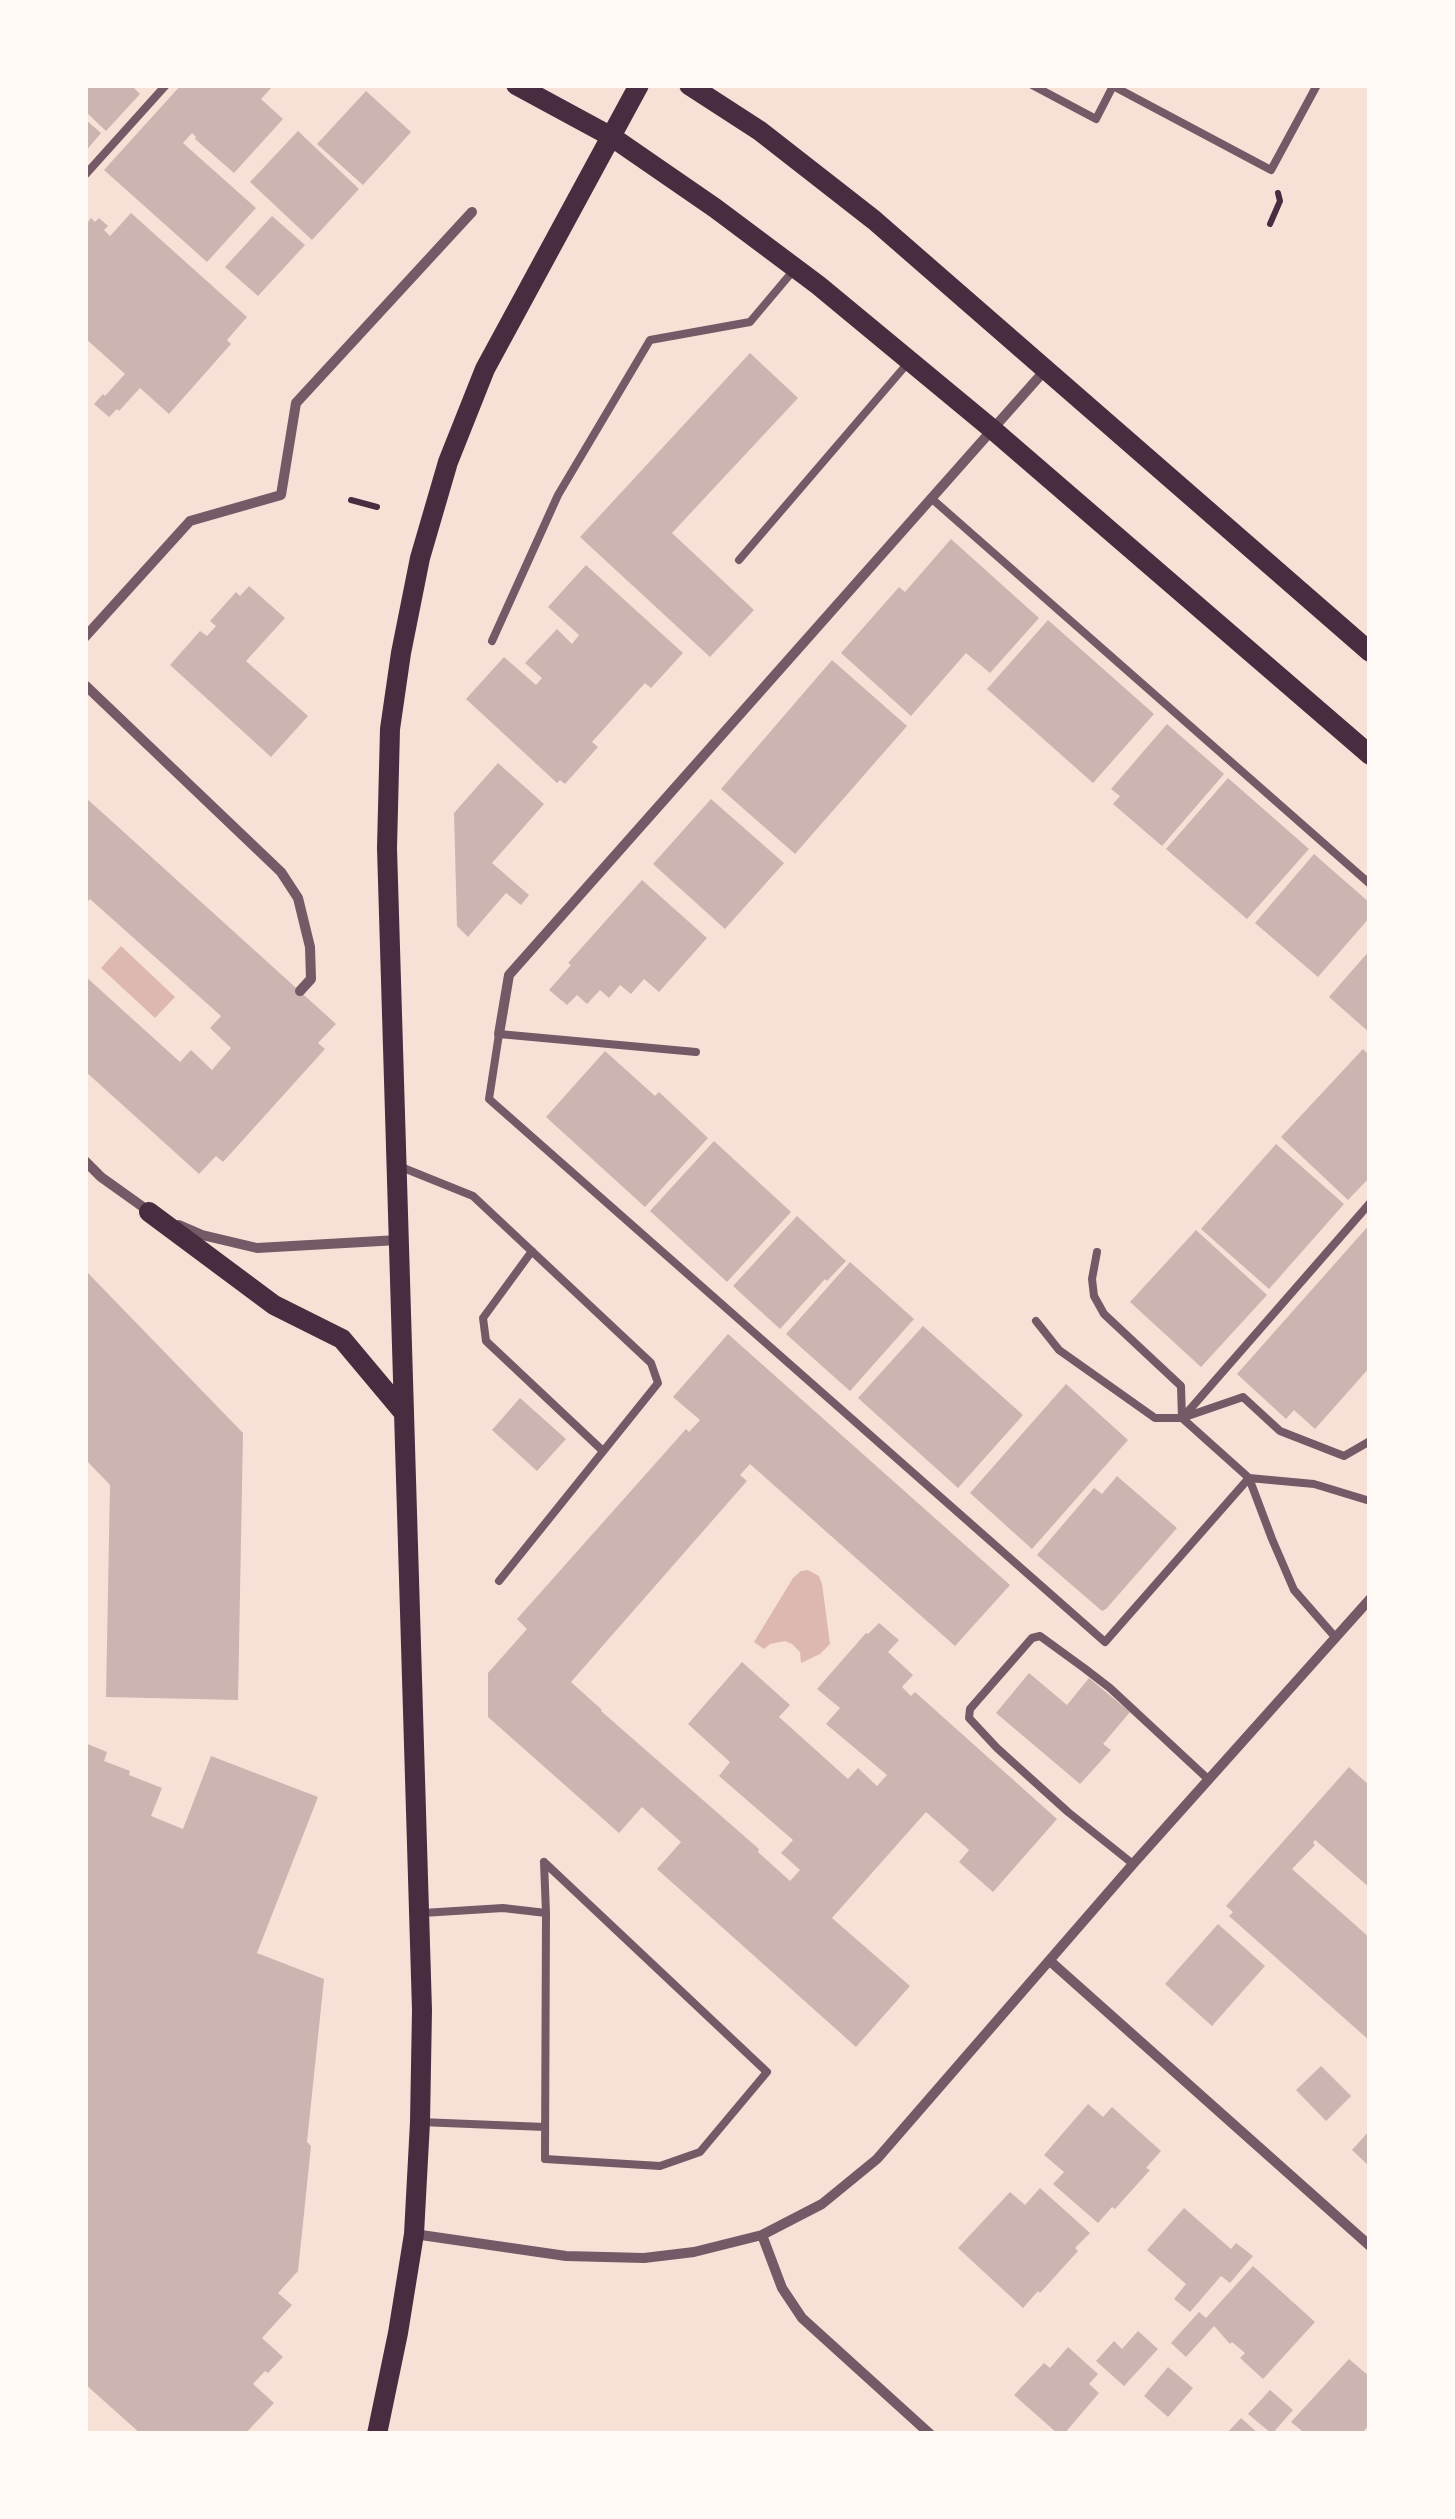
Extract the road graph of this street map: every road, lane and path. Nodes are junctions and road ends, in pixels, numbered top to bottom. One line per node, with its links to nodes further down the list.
1 (166, 85): 8 (lane)
2 (516, 85): 7 (main road)
3 (639, 85): 7 (main road)
4 (690, 85): 12 (main road)
5 (1032, 85): 6 (lane)
6 (1317, 85)
7 (612, 137): 10 (main road); 28 (main road)
8 (85, 175)
9 (472, 212): 18 (street)
10 (796, 268): 11 (main road); 19 (lane)
11 (910, 361): 13 (main road); 17 (lane)
12 (1046, 369): 13 (street); 20 (main road)
13 (992, 429): 14 (street); 22 (main road)
14 (931, 498): 23 (lane); 25 (street)
15 (351, 500): 16 (path)
16 (377, 507)
17 (739, 560)
18 (85, 637)
19 (492, 641)
20 (1370, 652)
21 (85, 685): 24 (street)
22 (1370, 756)
23 (1370, 884)
24 (300, 992)
25 (498, 1034): 26 (lane); 39 (lane)
26 (696, 1052)
27 (85, 1161): 30 (street)
28 (396, 1166): 31 (main road); 32 (lane)
29 (1370, 1203): 36 (lane)
30 (149, 1212): 31 (street); 35 (main road)
31 (399, 1240): 35 (main road)
32 (532, 1251): 38 (lane); 38 (lane)
33 (1096, 1252): 36 (lane)
34 (1036, 1321): 36 (lane)
35 (404, 1413): 47 (main road)
36 (1182, 1418): 37 (lane); 39 (lane)
37 (1370, 1441)
38 (603, 1451): 41 (lane)
39 (1249, 1478): 40 (lane); 43 (lane)
40 (1370, 1501)
41 (499, 1581)
42 (1370, 1599): 43 (street)
43 (1336, 1638): 44 (street)
44 (1209, 1780): 45 (street); 45 (lane)
45 (1133, 1864): 48 (street)
46 (546, 1913): 47 (lane); 50 (lane); 50 (lane)
47 (419, 1914): 49 (main road)
48 (1050, 1961): 52 (street); 53 (street)
49 (420, 2122): 50 (lane); 51 (main road)
50 (546, 2127)
51 (414, 2234): 52 (street); 54 (main road)
52 (762, 2235): 55 (street)
53 (1370, 2246)
54 (377, 2434)
55 (930, 2434)

